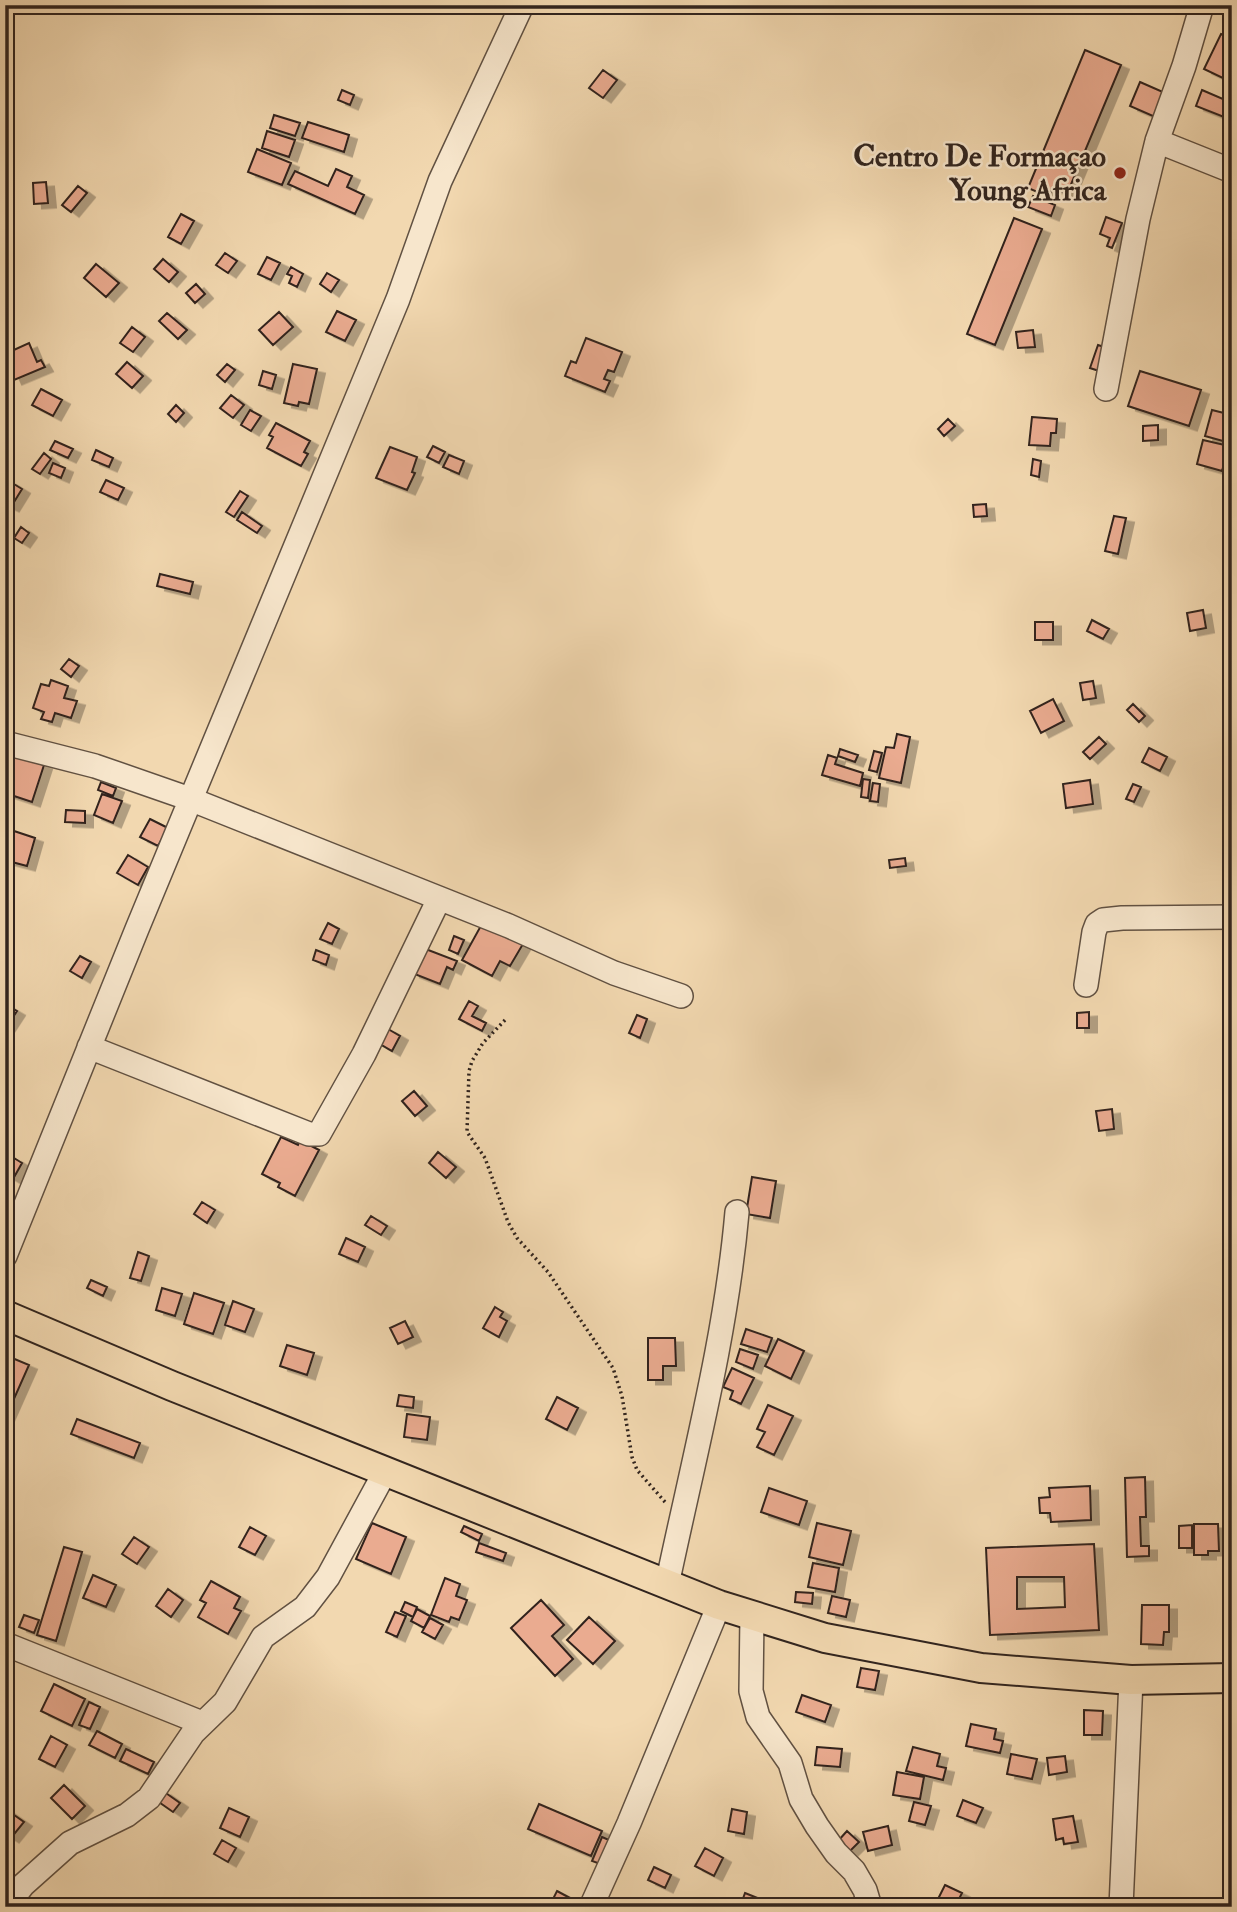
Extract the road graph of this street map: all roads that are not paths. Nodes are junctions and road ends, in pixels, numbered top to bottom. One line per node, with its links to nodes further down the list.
1 (522, 5): 7 (street)
2 (1202, 5): 3 (street)
3 (1157, 141): 4 (street); 5 (street)
4 (1232, 171)
5 (1106, 389)
6 (5, 743): 7 (street)
7 (190, 799): 8 (street); 12 (street)
8 (439, 899): 11 (street); 12 (street)
9 (1232, 917): 10 (street)
10 (1086, 985)
11 (681, 996)
12 (89, 1047): 14 (street)
13 (737, 1212): 17 (street)
14 (5, 1256)
15 (5, 1315): 16 (main road)
16 (385, 1472): 17 (main road); 23 (street)
17 (667, 1584): 18 (main road)
18 (719, 1605): 19 (main road); 25 (street)
19 (752, 1615): 22 (main road); 26 (street)
20 (5, 1644): 23 (street)
21 (1232, 1678): 22 (main road)
22 (1131, 1680): 27 (street)
23 (202, 1723): 24 (street)
24 (6, 1907)
25 (591, 1907)
26 (870, 1907)
27 (1121, 1907)

